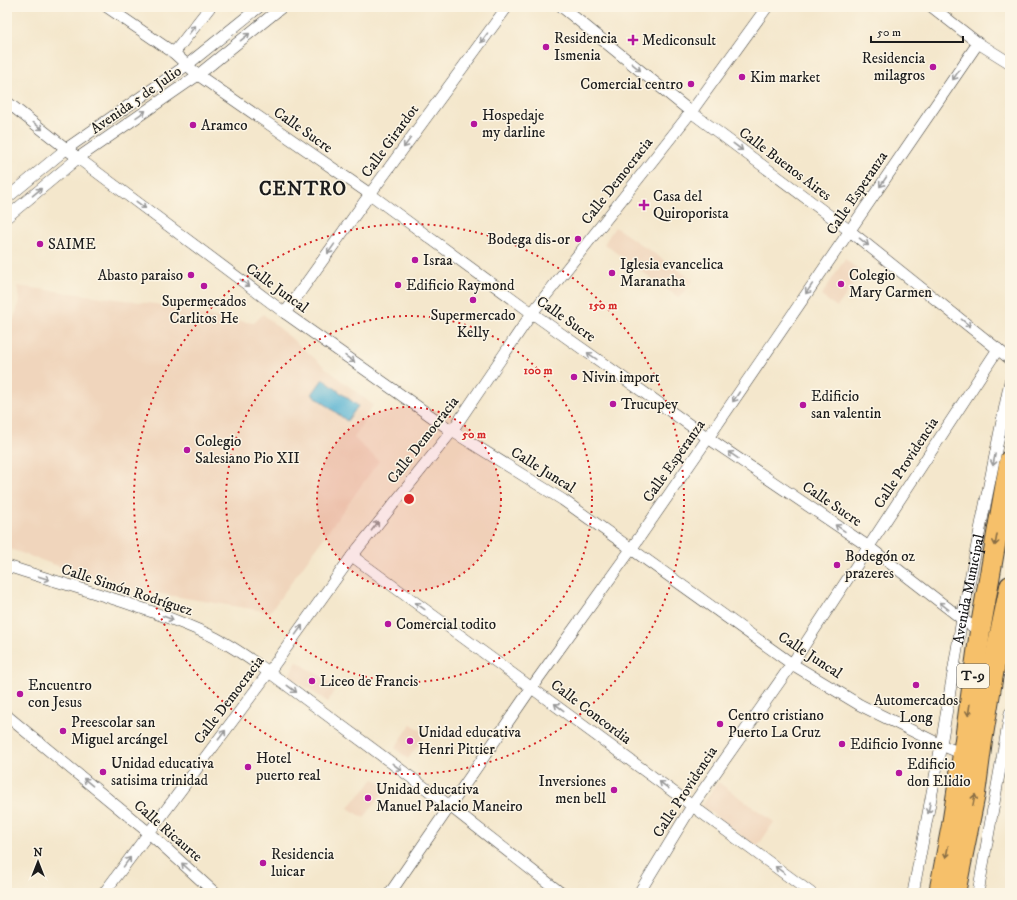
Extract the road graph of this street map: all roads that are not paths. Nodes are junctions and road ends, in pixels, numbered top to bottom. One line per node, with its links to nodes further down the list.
1 (107, 7): 10 (street, Calle Sucre)
2 (210, 7): 10 (street, one-way to 2)
3 (259, 7): 12 (street, Avenida 5 de Julio)
4 (282, 7): 13 (street, Avenida 5 de Julio, one-way to 4)
5 (507, 7): 18 (street, Calle Girardot, one-way to 18)
6 (562, 7): 15 (street, Calle Buenos Aires, one-way to 15)
7 (767, 7): 15 (street, Calle Democracia)
8 (932, 7): 9 (street)
9 (978, 43): 11 (street); 21 (street, Calle Esperanza, one-way to 21)
10 (174, 53): 12 (street, Calle Sucre)
11 (1010, 63)
12 (187, 65): 13 (street, Calle Sucre); 16 (street, Avenida 5 de Julio)
13 (198, 75): 17 (street, Avenida 5 de Julio, one-way to 13); 18 (street, Calle Sucre)
14 (7, 102): 16 (street, Calle Juncal, one-way to 16)
15 (691, 112): 21 (street, Calle Buenos Aires, one-way to 21); 23 (street, Calle Democracia)
16 (66, 149): 17 (street, Calle Juncal); 19 (street, Avenida 5 de Julio)
17 (78, 158): 20 (street, Avenida 5 de Julio, one-way to 17); 22 (street, Calle Juncal, one-way to 22)
18 (370, 194): 22 (street, Calle Girardot, one-way to 22); 23 (street, Calle Sucre)
19 (7, 198)
20 (7, 217)
21 (850, 230): 24 (street, Calle Buenos Aires, one-way to 24); 28 (street, Calle Esperanza, one-way to 28)
22 (286, 313): 27 (street, Calle Juncal, one-way to 27)
23 (532, 313): 27 (street, Calle Democracia); 28 (street, Calle Sucre, one-way to 23)
24 (998, 349): 25 (street, Calle Buenos Aires); 30 (street, Calle Providencia)
25 (1010, 359)
26 (1010, 381): 35 (street, Avenida Municipal / T-9, one-way to 35)
27 (452, 431): 31 (street, Calle Juncal); 32 (street, Calle Democracia, one-way to 27)
28 (708, 438): 30 (street, Calle Sucre, one-way to 28); 31 (street, Calle Esperanza)
29 (1010, 460): 36 (highway, Avenida Municipal / T-9, one-way to 36)
30 (869, 547): 35 (street, Calle Sucre, one-way to 30); 38 (street, Calle Providencia)
31 (632, 548): 38 (street, Calle Juncal); 40 (street, Calle Esperanza)
32 (352, 556): 39 (street, Calle Democracia, one-way to 32); 40 (street, Calle Concordia, one-way to 32)
33 (7, 566): 39 (street, Calle Simón Rodríguez, one-way to 39)
34 (1010, 586): 37 (highway, T-9)
35 (962, 619): 36 (street, Calle Sucre); 44 (street, Avenida Municipal / T-9)
36 (980, 631): 37 (street, Calle Sucre); 45 (highway, Avenida Municipal / T-9, one-way to 45)
37 (1004, 649): 43 (highway, T-9)
38 (792, 664): 44 (street, Calle Juncal); 46 (street, Calle Providencia)
39 (269, 672): 47 (street, Calle Simón Rodríguez, one-way to 47); 48 (street, Calle Democracia, one-way to 39)
40 (532, 687): 46 (street, Calle Concordia, one-way to 40); 47 (street, Calle Esperanza)
41 (1010, 713): 43 (street, T-9)
42 (7, 716): 48 (street, Calle Ricaurte, one-way to 42)
43 (993, 744): 57 (highway, T-9, one-way to 43); 58 (street, T-9)
44 (941, 746): 45 (street, Calle Juncal); 55 (street, Avenida Municipal / T-9, one-way to 55)
45 (964, 754): 56 (highway, Avenida Municipal / T-9, one-way to 56)
46 (692, 806): 53 (street, Calle Providencia); 54 (street, Calle Concordia, one-way to 46)
47 (451, 807): 51 (street, Calle Esperanza); 52 (street, Calle Simón Rodríguez)
48 (148, 832): 49 (street, Calle Democracia, one-way to 48); 50 (street, Calle Ricaurte, one-way to 48)
49 (104, 893)
50 (215, 893)
51 (390, 893)
52 (561, 893)
53 (639, 893)
54 (811, 893)
55 (913, 893)
56 (939, 893)
57 (955, 893)
58 (978, 893)

